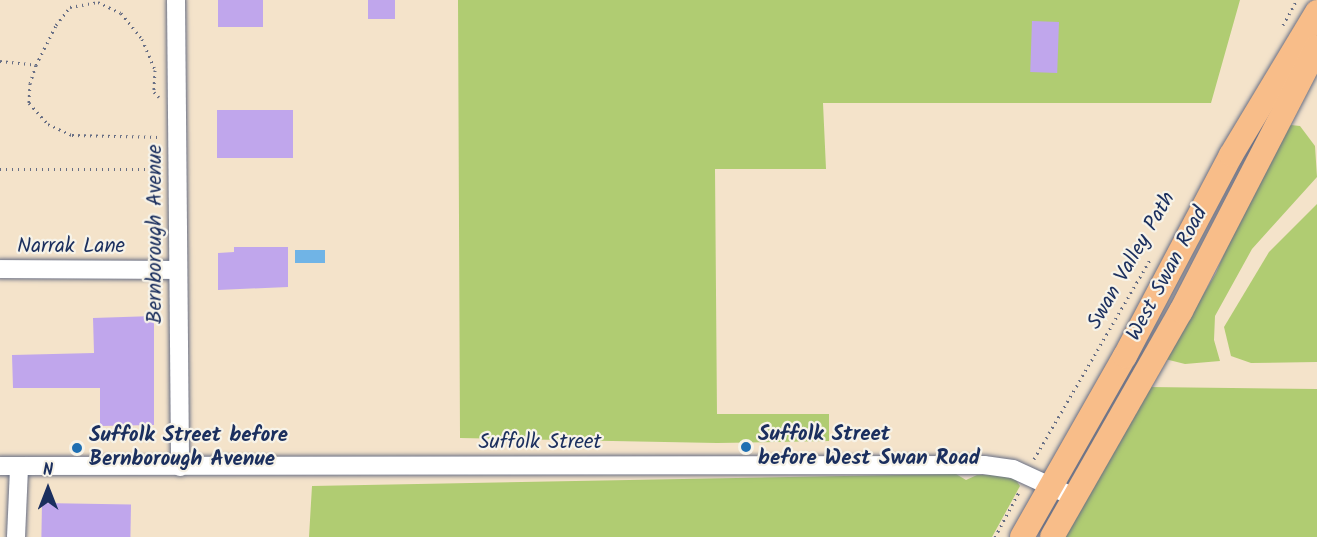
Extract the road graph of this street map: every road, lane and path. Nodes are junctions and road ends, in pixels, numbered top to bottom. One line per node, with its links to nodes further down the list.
1 (176, 0): 14 (street, Bernborough Avenue)
2 (1297, 0): 4 (path)
3 (1317, 12): 19 (main road, West Swan Road)
4 (1280, 29)
5 (1317, 47): 20 (main road, West Swan Road)
6 (0, 61): 7 (path)
7 (36, 65): 8 (path); 9 (path)
8 (160, 99)
9 (166, 137)
10 (0, 169): 11 (path)
11 (161, 169)
12 (1156, 250): 18 (path, Swan Valley Path)
13 (0, 269): 14 (street, Narrak Lane)
14 (178, 270): 16 (street, Bernborough Avenue)
15 (0, 466): 17 (street, Suffolk Street)
16 (180, 467): 17 (street, Suffolk Street); 18 (street, Suffolk Street)
17 (19, 468): 21 (street)
18 (1028, 475): 19 (street, Suffolk Street); 22 (path, Swan Valley Path)
19 (1050, 486): 20 (street, Suffolk Street); 23 (main road, West Swan Road)
20 (1074, 497): 24 (main road, West Swan Road)
21 (16, 537)
22 (995, 537)
23 (1022, 537)
24 (1052, 537)

